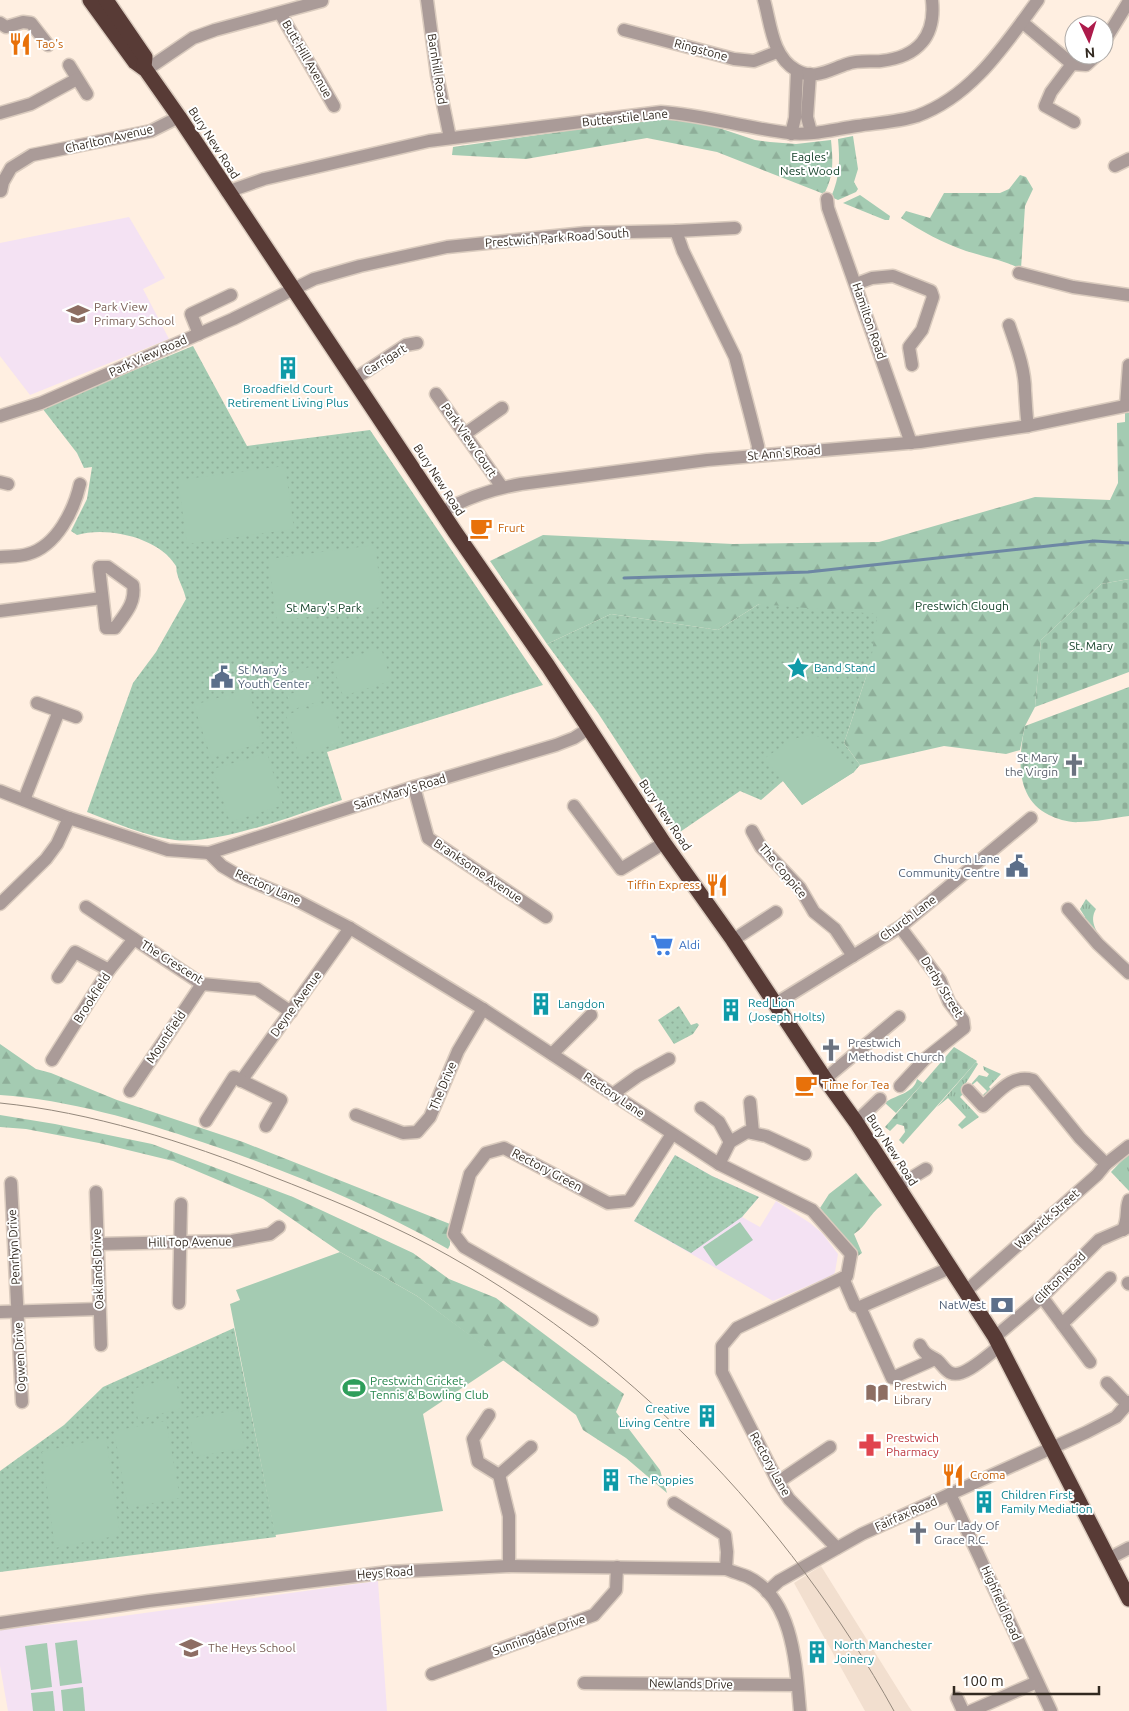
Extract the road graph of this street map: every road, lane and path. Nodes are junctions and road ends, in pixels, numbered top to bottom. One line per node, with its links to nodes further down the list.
1 (90, 0): 19 (highway, Bury New Road)
2 (106, 0): 19 (highway, Bury New Road)
3 (427, 0): 29 (street, Barnhill Road)
4 (764, 0): 15 (street)
5 (932, 0): 20 (street)
6 (1038, 0): 10 (street, Butterstile Lane)
7 (322, 1): 9 (street)
8 (1129, 1): 12 (street)
9 (280, 13): 19 (street); 23 (street, Butt Hill Avenue)
10 (1022, 22): 16 (street); 27 (street, Butterstile Lane)
11 (0, 23): 14 (street)
12 (1114, 26)
13 (624, 30): 15 (street, Ringstone)
14 (48, 45)
15 (777, 52): 20 (street)
16 (1064, 57)
17 (69, 65): 21 (street)
18 (1071, 65): 26 (street)
19 (145, 69): 25 (highway, Bury New Road)
20 (803, 73): 27 (street); 28 (street)
21 (77, 79): 22 (street); 24 (street)
22 (87, 94)
23 (334, 106)
24 (0, 113)
25 (179, 117): 32 (street, Charlton Avenue); 34 (highway, Bury New Road)
26 (1074, 122)
27 (811, 132): 28 (street, Butterstile Lane)
28 (791, 134): 29 (street, Butterstile Lane)
29 (450, 138): 34 (street, Butterstile Lane)
30 (1129, 160): 31 (street)
31 (1115, 166)
32 (3, 175): 33 (street, Charlton Avenue)
33 (1, 191)
34 (227, 192): 40 (highway, Bury New Road)
35 (827, 198): 39 (street, Hamilton Road)
36 (735, 228): 37 (street, Prestwich Park Road South)
37 (676, 231): 40 (street, Prestwich Park Road South); 56 (street)
38 (1019, 273): 42 (street)
39 (856, 284): 46 (street); 55 (street, Hamilton Road)
40 (292, 288): 44 (street, Park View Road); 48 (highway, Bury New Road)
41 (231, 295): 44 (street)
42 (1129, 295)
43 (1009, 325): 53 (street)
44 (199, 334): 52 (street, Park View Road)
45 (417, 343): 48 (street, Carrigart)
46 (912, 365)
47 (1129, 366): 50 (street)
48 (353, 380): 59 (highway, Bury New Road)
49 (436, 394): 54 (street, Park View Court)
50 (1127, 405): 53 (street, St Ann's Road)
51 (502, 408): 54 (street)
52 (0, 416)
53 (1028, 426): 55 (street, St Ann's Road)
54 (466, 434): 58 (street, Park View Court)
55 (911, 443): 56 (street, St Ann's Road)
56 (757, 455): 58 (street, St Ann's Road)
57 (80, 484): 60 (street)
58 (502, 487): 59 (street, St Ann's Road)
59 (442, 512): 66 (highway, Bury New Road)
60 (0, 557)
61 (102, 598): 61 (street); 62 (street)
62 (0, 611)
63 (37, 703): 64 (street)
64 (58, 711): 65 (street); 69 (street)
65 (76, 717)
66 (588, 729): 67 (street, Saint Mary's Road); 74 (highway, Bury New Road)
67 (414, 787): 75 (street, Saint Mary's Road); 80 (street, Branksome Avenue)
68 (0, 791): 69 (street)
69 (24, 800): 71 (street)
70 (574, 806): 74 (street)
71 (69, 818): 75 (street); 76 (street)
72 (1031, 818): 81 (street, Church Lane)
73 (752, 831): 85 (street, The Coppice)
74 (664, 843): 84 (highway, Bury New Road)
75 (209, 853): 82 (street, Rectory Lane)
76 (0, 904)
77 (86, 907): 83 (street, The Crescent)
78 (1068, 909): 87 (street)
79 (776, 912): 84 (street)
80 (546, 917)
81 (900, 927): 85 (street, Church Lane); 100 (street, Derby Street)
82 (350, 928): 91 (street, Rectory Lane); 92 (street, Deyne Avenue)
83 (134, 939): 86 (street, Brookfield); 89 (street, The Crescent)
84 (733, 940): 90 (highway, Bury New Road)
85 (853, 956): 90 (street, Church Lane)
86 (109, 970): 88 (street); 97 (street, Brookfield)
87 (1129, 974)
88 (58, 977)
89 (202, 984): 92 (street, The Crescent); 102 (street, Mountfield)
90 (775, 1004): 99 (highway, Bury New Road)
91 (483, 1009): 95 (street, Rectory Lane); 107 (street, The Drive)
92 (291, 1012): 98 (street, Deyne Avenue)
93 (591, 1015): 95 (street)
94 (899, 1017): 99 (street)
95 (552, 1054): 103 (street, Rectory Lane)
96 (669, 1059): 103 (street)
97 (52, 1060)
98 (241, 1080): 108 (street, Deyne Avenue); 110 (street)
99 (825, 1080): 109 (highway, Bury New Road)
100 (900, 1086)
101 (968, 1090): 117 (street)
102 (130, 1091)
103 (613, 1094): 112 (street, Rectory Lane)
104 (880, 1099): 109 (street)
105 (750, 1102): 111 (street)
106 (701, 1108): 113 (street)
107 (356, 1115)
108 (206, 1121)
109 (856, 1122): 120 (highway, Bury New Road)
110 (266, 1126)
111 (753, 1133): 113 (street); 115 (street)
112 (672, 1134): 116 (street, Rectory Lane); 138 (street, Rectory Green)
113 (730, 1142): 116 (street)
114 (1129, 1146): 117 (street, Warwick Street)
115 (805, 1154)
116 (719, 1164): 129 (street, Rectory Lane)
117 (1106, 1164): 131 (street, Warwick Street)
118 (926, 1169): 120 (street)
119 (11, 1183): 136 (street, Penrhyn Drive)
120 (898, 1186): 128 (highway, Bury New Road)
121 (96, 1192): 127 (street, Oaklands Drive)
122 (1129, 1200): 125 (street)
123 (181, 1204): 126 (street)
124 (278, 1227): 126 (street, Hill Top Avenue)
125 (1127, 1230): 132 (street, Clifton Road)
126 (180, 1242): 127 (street, Hill Top Avenue); 133 (street)
127 (98, 1244): 135 (street, Oaklands Drive)
128 (950, 1268): 131 (highway, Bury New Road); 143 (street)
129 (843, 1278): 134 (street); 153 (street, Rectory Lane)
130 (1110, 1278): 139 (street)
131 (965, 1292): 140 (highway, Bury New Road)
132 (1042, 1297): 139 (street); 140 (street, Clifton Road)
133 (179, 1303)
134 (855, 1306)
135 (99, 1309): 136 (street); 141 (street, Oaklands Drive)
136 (17, 1311): 137 (street); 146 (street, Ogwen Drive)
137 (0, 1312)
138 (592, 1320)
139 (1062, 1324): 144 (street)
140 (998, 1341): 143 (street, Clifton Road); 151 (highway, Bury New Road)
141 (101, 1345)
142 (920, 1345): 143 (street)
143 (935, 1359)
144 (1090, 1362)
145 (1107, 1383): 147 (street)
146 (22, 1402)
147 (1128, 1403): 151 (street, Fairfax Road)
148 (489, 1415): 152 (street)
149 (531, 1447): 152 (street)
150 (830, 1448): 153 (street)
151 (1053, 1449): 154 (street, Fairfax Road); 158 (highway, Bury New Road)
152 (498, 1475): 159 (street)
153 (778, 1482): 156 (street, Rectory Lane)
154 (950, 1494): 156 (street, Fairfax Road); 166 (street, Highfield Road)
155 (674, 1503): 161 (street)
156 (836, 1548): 162 (street, Fairfax Road)
157 (1129, 1548): 158 (street)
158 (1110, 1558): 163 (highway, Bury New Road)
159 (509, 1566): 160 (street, Heys Road); 164 (street, Heys Road)
160 (617, 1567): 161 (street, Heys Road); 165 (street, Sunningdale Drive)
161 (726, 1570): 162 (street, Heys Road)
162 (767, 1592): 168 (street)
163 (1129, 1599)
164 (0, 1623)
165 (432, 1674)
166 (1037, 1682): 172 (street); 173 (street, Highfield Road)
167 (584, 1683): 168 (street, Newlands Drive)
168 (798, 1685): 170 (street)
169 (957, 1698): 171 (street)
170 (800, 1711)
171 (963, 1711)
172 (971, 1711)
173 (1050, 1711)

